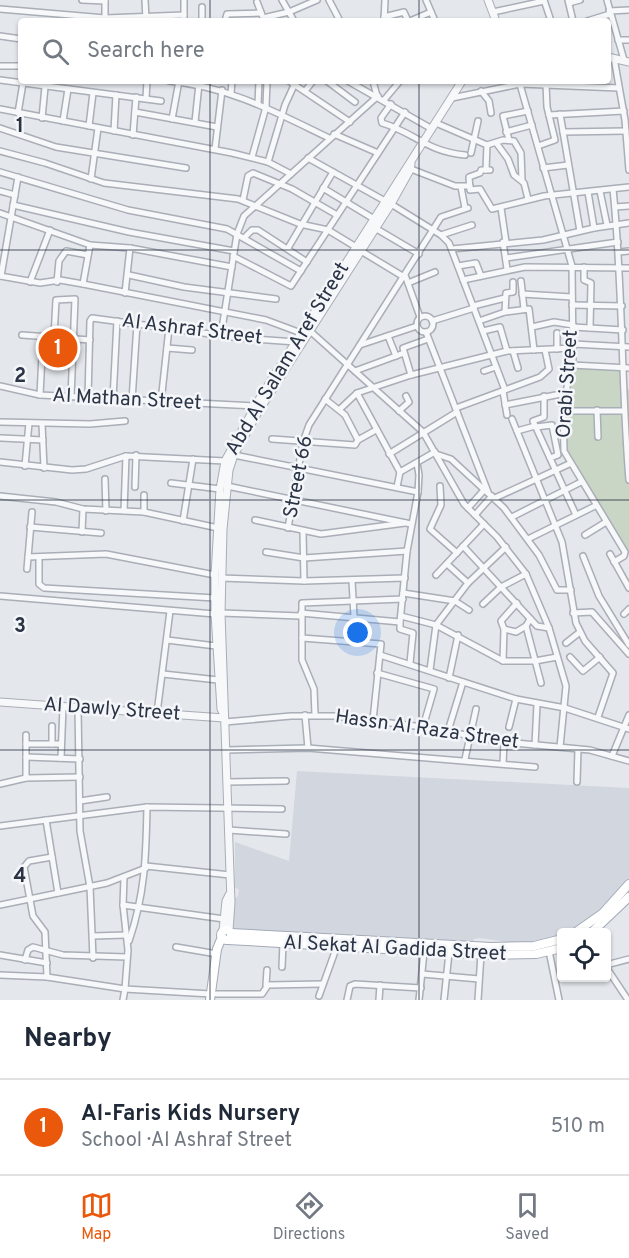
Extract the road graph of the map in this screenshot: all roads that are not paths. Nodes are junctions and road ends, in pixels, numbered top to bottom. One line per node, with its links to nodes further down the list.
1 (82, 0): 11 (street)
2 (145, 0): 26 (street)
3 (183, 0): 27 (street)
4 (317, 0): 19 (street)
5 (329, 0): 31 (street)
6 (385, 0): 32 (street)
7 (426, 0): 20 (street)
8 (489, 0): 21 (street)
9 (580, 0): 14 (street)
10 (607, 0): 22 (street)
11 (105, 1): 25 (street)
12 (283, 1): 19 (street)
13 (544, 1): 21 (street); 38 (street)
14 (568, 1): 39 (street)
15 (257, 2): 23 (street)
16 (202, 7): 28 (street)
17 (0, 9): 24 (street)
18 (629, 10): 22 (street)
19 (289, 12): 23 (street); 30 (street)
20 (431, 12): 35 (street); 36 (street)
21 (493, 12): 37 (street)
22 (610, 13): 40 (street); 43 (street)
23 (262, 17): 29 (street)
24 (86, 18)
25 (105, 18)
26 (146, 18)
27 (184, 18)
28 (202, 18)
29 (226, 18)
30 (292, 18)
31 (338, 18)
32 (383, 18)
33 (386, 18): 34 (street)
34 (407, 18)
35 (416, 18)
36 (434, 18)
37 (495, 18)
38 (550, 18)
39 (572, 18)
40 (596, 18)
41 (0, 36): 42 (street)
42 (18, 39)
43 (618, 40): 44 (street); 46 (street)
44 (629, 40)
45 (611, 58): 46 (street); 50 (street)
46 (626, 61)
47 (0, 66): 48 (street)
48 (18, 66)
49 (611, 74): 50 (street)
50 (618, 75): 75 (street)
51 (0, 80): 52 (street)
52 (18, 82)
53 (23, 84): 97 (street)
54 (28, 84): 73 (street)
55 (147, 84): 85 (street)
56 (179, 84): 103 (street)
57 (199, 84): 77 (street); 106 (street)
58 (232, 84): 81 (street)
59 (259, 84): 89 (street)
60 (267, 84): 91 (street)
61 (292, 84): 101 (street)
62 (296, 84): 78 (street)
63 (311, 84): 78 (street)
64 (331, 84): 88 (street)
65 (354, 84): 84 (street)
66 (374, 84): 84 (street)
67 (392, 84): 74 (street)
68 (397, 84): 74 (street)
69 (460, 84): 86 (street, Abd Al Salam Aref Street)
70 (514, 84): 79 (street)
71 (519, 84): 93 (street, Orabi Street)
72 (546, 84): 75 (street); 100 (street)
73 (45, 87): 76 (street); 102 (street)
74 (393, 88): 84 (street)
75 (619, 88): 94 (street)
76 (68, 89): 80 (street); 104 (street)
77 (222, 90): 81 (street); 111 (street)
78 (305, 91): 107 (street)
79 (481, 91): 86 (street); 98 (street)
80 (93, 93): 82 (street); 109 (street)
81 (231, 93): 89 (street)
82 (116, 95): 83 (street); 115 (street)
83 (136, 97): 85 (street); 95 (street)
84 (379, 97): 90 (street); 107 (street)
85 (146, 98): 87 (street)
86 (452, 98): 110 (street, Abd Al Salam Aref Street)
87 (161, 101)
88 (355, 102)
89 (258, 104): 91 (street)
90 (391, 104): 96 (street); 112 (street)
91 (266, 107): 101 (street); 132 (street)
92 (0, 109): 97 (street)
93 (528, 111): 108 (street, Orabi Street); 117 (street)
94 (624, 111): 99 (street); 116 (street)
95 (135, 112): 103 (street); 119 (street)
96 (405, 112): 110 (street); 112 (street)
97 (18, 113): 102 (street)
98 (491, 113)
99 (560, 114): 100 (street); 118 (street)
100 (549, 115): 126 (street)
101 (282, 116): 120 (street); 134 (street)
102 (42, 117): 104 (street)
103 (172, 118): 106 (street)
104 (63, 121): 109 (street)
105 (478, 121): 121 (street)
106 (195, 122): 111 (street)
107 (350, 122): 120 (street)
108 (532, 125): 117 (street); 126 (street, Orabi Street)
109 (89, 126): 114 (street)
110 (434, 126): 121 (street); 124 (street, Abd Al Salam Aref Street)
111 (217, 127): 127 (street)
112 (396, 127): 124 (street); 129 (street)
113 (0, 128): 131 (street)
114 (98, 128): 115 (street); 131 (street)
115 (114, 131): 119 (street)
116 (626, 131): 118 (street); 130 (street)
117 (506, 132): 122 (street)
118 (563, 132): 135 (street)
119 (133, 135): 127 (street)
120 (332, 136): 129 (street); 133 (street)
121 (475, 140): 124 (street); 125 (street)
122 (512, 140): 123 (street); 145 (street)
123 (496, 144): 125 (street); 145 (street)
124 (423, 145): 136 (street, Abd Al Salam Aref Street)
125 (488, 145): 150 (street)
126 (538, 146): 138 (street, Orabi Street)
127 (215, 149): 132 (street)
128 (0, 151): 144 (street)
129 (378, 153): 149 (street)
130 (628, 153): 139 (street)
131 (95, 154): 137 (street); 144 (street)
132 (252, 157): 134 (street)
133 (308, 158): 141 (street); 142 (street)
134 (268, 162): 142 (street)
135 (568, 165): 138 (street); 158 (street)
136 (411, 167): 151 (street); 165 (street, Abd Al Salam Aref Street)
137 (186, 168)
138 (543, 168): 146 (street, Orabi Street)
139 (629, 170)
140 (0, 172): 143 (street)
141 (333, 172): 149 (street); 153 (street)
142 (291, 174): 147 (street)
143 (18, 177): 159 (street); 186 (street)
144 (91, 179): 162 (street)
145 (522, 180): 161 (street)
146 (547, 183): 148 (street); 160 (street, Orabi Street)
147 (280, 184): 162 (street); 163 (street); 167 (street)
148 (538, 184)
149 (357, 185): 164 (street); 165 (street)
150 (470, 186): 151 (street); 169 (street)
151 (461, 187): 184 (street, Street 66)
152 (629, 187): 154 (street)
153 (323, 188): 163 (street); 164 (street)
154 (613, 189): 156 (street); 170 (street)
155 (0, 190): 159 (street)
156 (600, 191): 157 (street); 179 (street)
157 (588, 192): 158 (street); 181 (street)
158 (573, 193): 160 (street); 185 (street)
159 (15, 195): 166 (street)
160 (550, 195): 161 (street); 188 (street, Orabi Street)
161 (528, 199): 169 (street)
162 (243, 200): 167 (street)
163 (314, 201): 172 (street); 175 (street)
164 (346, 202): 172 (street); 174 (street)
165 (388, 203): 174 (street, Abd Al Salam Aref Street); 180 (street, Abd Al Salam Aref Street); 184 (street)
166 (13, 205): 173 (street); 200 (street)
167 (256, 205): 175 (street); 186 (street)
168 (629, 206): 170 (street)
169 (501, 207): 190 (street)
170 (615, 207): 176 (street)
171 (0, 213): 173 (street)
172 (337, 215): 183 (street)
173 (10, 217): 182 (street); 215 (street)
174 (374, 219): 195 (street, Abd Al Salam Aref Street)
175 (300, 224): 183 (street); 194 (street)
176 (617, 224): 177 (street); 179 (street); 191 (street)
177 (629, 224)
178 (472, 225): 187 (street)
179 (607, 225): 181 (street)
180 (375, 228): 195 (street, Abd Al Salam Aref Street); 201 (street)
181 (594, 228): 185 (street)
182 (50, 230): 192 (street); 220 (street)
183 (328, 230): 195 (street); 204 (street)
184 (434, 230): 187 (street); 201 (street, Street 66)
185 (580, 231): 188 (street)
186 (237, 234): 189 (street); 200 (street)
187 (441, 235): 196 (street)
188 (561, 236): 190 (street); 197 (street, Orabi Street)
189 (244, 238): 194 (street); 212 (street)
190 (505, 242): 196 (street); 203 (street)
191 (618, 242): 197 (street); 199 (street)
192 (90, 245): 193 (street); 202 (street)
193 (130, 248): 207 (street); 214 (street)
194 (288, 248): 204 (street)
195 (358, 249): 216 (street); 251 (street, Abd Al Salam Aref Street); 255 (street, Abd Al Salam Aref Street)
196 (452, 249): 205 (street)
197 (566, 249): 203 (street); 206 (street, Orabi Street)
198 (629, 251): 199 (street)
199 (619, 252): 209 (street)
200 (234, 253): 207 (street); 212 (street)
201 (418, 254): 216 (street, Street 66)
202 (88, 255): 221 (street); 224 (street)
203 (506, 258): 211 (street)
204 (307, 262): 212 (street)
205 (458, 266): 217 (street); 218 (street)
206 (572, 266): 208 (street); 211 (street); 230 (street, Orabi Street)
207 (232, 267): 225 (street)
208 (584, 267): 209 (street); 234 (street)
209 (621, 268): 210 (street); 228 (street)
210 (629, 268)
211 (507, 269): 217 (street)
212 (301, 271)
213 (435, 272): 223 (street)
214 (129, 275): 225 (street); 226 (street)
215 (1, 276): 220 (street)
216 (404, 276): 223 (street); 266 (street, Street 66)
217 (481, 276): 218 (street)
218 (464, 280): 236 (street)
219 (521, 281): 227 (street)
220 (30, 282): 221 (street)
221 (57, 282): 224 (street)
222 (513, 282): 231 (street)
223 (408, 283): 240 (street)
224 (83, 284): 226 (street)
225 (228, 291): 232 (street); 238 (street)
226 (125, 293): 238 (street)
227 (522, 294): 230 (street); 237 (street)
228 (622, 296): 229 (street); 235 (street)
229 (629, 296)
230 (572, 297): 233 (street, Orabi Street)
231 (505, 298): 236 (street); 239 (street)
232 (276, 299)
233 (572, 304): 234 (street); 247 (street, Orabi Street)
234 (591, 305): 235 (street); 250 (street)
235 (622, 306): 244 (street)
236 (474, 307): 242 (street); 243 (street)
237 (524, 309): 239 (street); 248 (street)
238 (225, 311): 255 (street); 258 (street)
239 (505, 312): 243 (street)
240 (420, 317): 242 (street); 246 (street)
241 (117, 321): 245 (street, Al Ashraf Street); 264 (street, Al Ashraf Street); 298 (street)
242 (432, 321): 254 (street)
243 (479, 321): 253 (street)
244 (626, 321): 252 (street)
245 (137, 324): 249 (street, Al Ashraf Street); 300 (street)
246 (417, 326): 254 (street); 260 (street)
247 (573, 326): 248 (street); 250 (street); 267 (street, Orabi Street)
248 (532, 327): 272 (street)
249 (169, 328): 258 (street, Al Ashraf Street); 269 (street)
250 (590, 328): 252 (street)
251 (310, 330): 278 (street); 303 (street, Abd Al Salam Aref Street)
252 (623, 330): 268 (street)
253 (483, 331): 274 (street); 276 (street)
254 (426, 332): 263 (street)
255 (302, 333): 265 (street, Abd Al Salam Aref Street)
256 (557, 333): 270 (street)
257 (22, 335): 259 (street)
258 (221, 335): 265 (street, Al Ashraf Street)
259 (43, 336): 261 (street); 294 (street)
260 (388, 336): 266 (street); 277 (street)
261 (54, 337): 262 (street); 262 (street)
262 (73, 338): 264 (street); 296 (street)
263 (429, 339): 275 (street); 282 (street)
264 (90, 340): 297 (street)
265 (296, 342): 303 (street, Abd Al Salam Aref Street)
266 (360, 345): 278 (street, Street 66)
267 (573, 346): 268 (street); 270 (street); 279 (street, Orabi Street)
268 (626, 347): 281 (street)
269 (167, 348): 271 (street); 301 (street)
270 (557, 349): 273 (street)
271 (192, 350)
272 (534, 350): 273 (street); 274 (street)
273 (545, 350): 290 (street)
274 (510, 351): 276 (street); 283 (street)
275 (404, 353): 277 (street); 286 (street)
276 (492, 355): 280 (street); 282 (street)
277 (396, 356): 284 (street)
278 (348, 364): 284 (street); 299 (street, Street 66)
279 (572, 365): 281 (street); 293 (street, Orabi Street)
280 (496, 367): 285 (street); 290 (street)
281 (626, 367): 287 (street)
282 (440, 368): 286 (street); 305 (street)
283 (518, 368)
284 (355, 371): 289 (street)
285 (484, 371)
286 (411, 375): 289 (street)
287 (626, 384): 309 (street)
288 (0, 386): 294 (street, Al Mathan Street)
289 (372, 387): 291 (street); 307 (street)
290 (504, 391): 302 (street); 305 (street)
291 (357, 393): 304 (street); 315 (street)
292 (548, 393): 293 (street); 302 (street); 314 (street)
293 (566, 393): 335 (street, Orabi Street)
294 (40, 394): 296 (street, Al Mathan Street)
295 (406, 396): 307 (street)
296 (71, 397): 297 (street, Al Mathan Street)
297 (88, 398): 298 (street, Al Mathan Street)
298 (113, 399): 300 (street, Al Mathan Street)
299 (325, 399): 304 (street); 324 (street, Street 66)
300 (132, 400): 301 (street, Al Mathan Street)
301 (161, 402): 303 (street, Al Mathan Street)
302 (505, 405): 316 (street)
303 (256, 409): 329 (street, Abd Al Salam Aref Street); 332 (street, Abd Al Salam Aref Street)
304 (340, 409): 323 (street)
305 (456, 410): 317 (street); 353 (street)
306 (597, 410): 308 (street); 309 (street); 318 (street)
307 (399, 411): 317 (street)
308 (572, 411)
309 (623, 411): 343 (street)
310 (125, 421): 313 (street)
311 (0, 422): 312 (street)
312 (28, 423): 313 (street); 321 (street)
313 (42, 424): 322 (street)
314 (536, 427): 316 (street); 330 (street); 330 (street)
315 (376, 430): 323 (street); 326 (street)
316 (517, 431): 342 (street)
317 (423, 432): 325 (street); 326 (street)
318 (598, 437)
319 (1, 438): 321 (street)
320 (272, 439): 324 (street)
321 (27, 440): 322 (street); 336 (street)
322 (43, 440): 337 (street)
323 (357, 440): 324 (street)
324 (303, 442): 338 (street, Street 66)
325 (436, 453): 334 (street); 353 (street); 359 (street)
326 (389, 454): 340 (street)
327 (126, 456): 328 (street); 337 (street); 362 (street)
328 (136, 456): 331 (street); 348 (street)
329 (234, 456): 338 (street); 349 (street, Abd Al Salam Aref Street)
330 (550, 458): 339 (street)
331 (193, 459): 332 (street); 346 (street)
332 (225, 461): 349 (street, Abd Al Salam Aref Street)
333 (0, 462): 336 (street)
334 (417, 463): 340 (street); 352 (street)
335 (569, 464): 339 (street); 344 (street, Orabi Street)
336 (25, 466): 337 (street)
337 (44, 468)
338 (299, 469): 350 (street); 356 (street, Street 66)
339 (555, 471): 342 (street); 351 (street)
340 (400, 472): 350 (street)
341 (105, 479): 361 (street)
342 (535, 480): 353 (street); 357 (street)
343 (629, 480)
344 (581, 482): 351 (street); 358 (street, Orabi Street)
345 (171, 483): 346 (street)
346 (188, 484): 349 (street); 369 (street)
347 (440, 486): 386 (street)
348 (135, 487)
349 (223, 487): 356 (street); 375 (street, Abd Al Salam Aref Street); 398 (street, Abd Al Salam Aref Street)
350 (397, 487): 352 (street)
351 (564, 489): 357 (street); 366 (street)
352 (418, 492): 371 (street)
353 (489, 493): 359 (street); 365 (street); 367 (street)
354 (144, 495): 364 (street)
355 (0, 496): 360 (street)
356 (294, 499): 371 (street); 376 (street, Street 66)
357 (544, 500): 367 (street); 373 (street)
358 (596, 506): 366 (street); 370 (street, Orabi Street)
359 (468, 508): 365 (street)
360 (83, 509): 361 (street); 377 (street)
361 (106, 511): 362 (street)
362 (124, 511): 364 (street)
363 (32, 512): 374 (street)
364 (144, 512): 369 (street)
365 (475, 515): 372 (street)
366 (576, 515): 373 (street)
367 (512, 517): 381 (street)
368 (255, 520): 376 (street)
369 (183, 521): 375 (street)
370 (606, 522): 380 (street); 392 (street, Orabi Street)
371 (409, 524): 378 (street); 384 (street)
372 (484, 524): 382 (street); 383 (street)
373 (556, 525): 381 (street); 406 (street)
374 (30, 527): 377 (street); 389 (street)
375 (218, 528): 398 (street, Abd Al Salam Aref Street)
376 (288, 528): 378 (street)
377 (82, 532): 379 (street)
378 (303, 532): 391 (street)
379 (101, 533)
380 (585, 535)
381 (528, 539): 406 (street)
382 (463, 546): 386 (street); 395 (street)
383 (506, 547): 395 (street); 396 (street)
384 (407, 551): 391 (street); 399 (street)
385 (266, 552): 391 (street)
386 (457, 553): 393 (street)
387 (610, 554): 392 (street)
388 (583, 556): 432 (street)
389 (28, 557): 390 (street); 394 (street)
390 (39, 557): 398 (street); 404 (street)
391 (304, 558): 400 (street)
392 (614, 562): 405 (street)
393 (447, 564): 397 (street); 402 (street)
394 (27, 569)
395 (483, 569): 402 (street); 403 (street)
396 (526, 574): 403 (street); 425 (street)
397 (436, 575)
398 (218, 576): 400 (street); 409 (street, Abd Al Salam Aref Street); 418 (street, Abd Al Salam Aref Street)
399 (405, 578): 401 (street); 408 (street)
400 (304, 581): 401 (street)
401 (352, 581): 411 (street)
402 (468, 583): 412 (street)
403 (501, 587): 413 (street); 414 (street)
404 (46, 588): 409 (street); 410 (street)
405 (629, 588)
406 (571, 590): 417 (street)
407 (0, 596): 410 (street)
408 (403, 596): 411 (street); 412 (street); 421 (street)
409 (215, 598): 418 (street, Abd Al Salam Aref Street)
410 (46, 600): 416 (street)
411 (353, 600): 419 (street); 420 (street)
412 (455, 601): 415 (street); 423 (street)
413 (517, 603): 422 (street); 426 (street)
414 (483, 604)
415 (469, 610)
416 (170, 611): 418 (street); 430 (street)
417 (573, 613): 427 (street); 434 (street)
418 (218, 614): 419 (street); 433 (street, Abd Al Salam Aref Street); 461 (street, Abd Al Salam Aref Street)
419 (300, 614): 420 (street); 429 (street)
420 (354, 616): 421 (street)
421 (400, 619): 423 (street); 441 (street)
422 (530, 619): 424 (street); 425 (street)
423 (436, 625): 428 (street); 442 (street)
424 (526, 626): 426 (street); 440 (street)
425 (549, 628): 436 (street)
426 (504, 629): 439 (street)
427 (580, 632): 431 (street); 438 (street)
428 (458, 635): 439 (street); 445 (street)
429 (302, 638): 435 (street); 458 (street)
430 (167, 640): 433 (street); 444 (street)
431 (566, 643)
432 (629, 645)
433 (216, 646): 446 (street, Abd Al Salam Aref Street)
434 (629, 654)
435 (380, 655): 441 (street); 443 (street)
436 (557, 657): 440 (street); 454 (street)
437 (570, 657): 438 (street)
438 (600, 657): 460 (street)
439 (503, 661): 440 (street)
440 (536, 661): 448 (street)
441 (410, 663): 442 (street)
442 (430, 670): 445 (street)
443 (377, 673): 462 (street); 464 (street)
444 (164, 674): 446 (street); 456 (street)
445 (449, 678): 447 (street)
446 (218, 680): 461 (street, Abd Al Salam Aref Street)
447 (463, 682): 449 (street); 467 (street)
448 (542, 683)
449 (516, 699): 451 (street); 465 (street)
450 (0, 702): 452 (street, Al Dawly Street)
451 (537, 704): 454 (street); 474 (street)
452 (63, 707): 453 (street, Al Dawly Street); 473 (street)
453 (78, 708): 456 (street, Al Dawly Street); 482 (street)
454 (565, 708): 460 (street); 475 (street)
455 (476, 709): 469 (street)
456 (157, 713): 461 (street, Al Dawly Street)
457 (305, 715): 458 (street, Hassn Al Raza Street); 461 (street, Hassn Al Raza Street); 476 (street)
458 (315, 715): 462 (street, Hassn Al Raza Street)
459 (629, 715): 466 (street)
460 (598, 717): 466 (street)
461 (224, 718): 478 (street, Abd Al Salam Aref Street)
462 (373, 720): 464 (street, Hassn Al Raza Street)
463 (52, 726): 472 (street)
464 (423, 726): 467 (street, Hassn Al Raza Street)
465 (509, 727)
466 (627, 728): 479 (street)
467 (448, 731): 469 (street, Hassn Al Raza Street)
468 (26, 735): 471 (street)
469 (468, 735): 470 (street, Hassn Al Raza Street); 483 (street)
470 (504, 742): 474 (street, Hassn Al Raza Street); 485 (street)
471 (26, 744): 472 (street); 480 (street)
472 (52, 744): 473 (street)
473 (62, 744): 481 (street)
474 (535, 745): 475 (street, Hassn Al Raza Street)
475 (560, 747): 477 (street, Hassn Al Raza Street)
476 (308, 748): 478 (street); 483 (street)
477 (578, 749): 479 (street, Hassn Al Raza Street); 491 (street)
478 (226, 750): 490 (street, Abd Al Salam Aref Street)
479 (612, 756): 484 (street, Hassn Al Raza Street)
480 (26, 757): 481 (street); 488 (street)
481 (61, 758): 482 (street)
482 (80, 759): 487 (street)
483 (465, 759): 485 (street)
484 (629, 761)
485 (503, 764): 486 (street)
486 (535, 767)
487 (80, 777): 488 (street); 494 (street)
488 (26, 778): 492 (street)
489 (286, 781): 490 (street)
490 (228, 782): 496 (street, Abd Al Salam Aref Street)
491 (577, 782)
492 (0, 784)
493 (107, 797): 494 (street)
494 (80, 801): 498 (street)
495 (147, 807): 496 (street); 498 (street); 504 (street)
496 (229, 807): 497 (street); 501 (street, Abd Al Salam Aref Street)
497 (282, 809)
498 (80, 815): 499 (street); 508 (street)
499 (46, 820): 500 (street); 503 (street)
500 (0, 826)
501 (230, 830): 502 (street); 505 (street, Abd Al Salam Aref Street)
502 (286, 834)
503 (52, 857): 509 (street); 512 (street)
504 (146, 867): 505 (street); 506 (street); 515 (street)
505 (230, 875): 510 (street, Abd Al Salam Aref Street)
506 (124, 878): 508 (street); 513 (street)
507 (629, 884): 517 (main road)
508 (90, 887): 509 (street); 521 (street)
509 (58, 893): 512 (street)
510 (229, 895): 516 (street, Abd Al Salam Aref Street); 520 (street, Abd Al Salam Aref Street)
511 (629, 897): 518 (main road)
512 (29, 899): 514 (street); 528 (street)
513 (123, 904): 515 (street); 519 (street)
514 (0, 905)
515 (141, 907): 516 (street); 523 (street)
516 (224, 919): 520 (street, Abd Al Salam Aref Street)
517 (583, 928)
518 (597, 928)
519 (126, 935): 521 (street); 523 (street)
520 (226, 935): 524 (main road, Al Sekat Al Gadida Street); 529 (main road, Al Sekat Al Gadida Street); 533 (main road, Abd Al Salam Aref Street); 555 (main road, Abd Al Salam Aref Street)
521 (93, 936): 536 (street)
522 (557, 940): 529 (main road, Al Sekat Al Gadida Street)
523 (128, 944): 535 (street)
524 (283, 944): 525 (main road, Al Sekat Al Gadida Street); 541 (street)
525 (338, 946): 531 (main road, Al Sekat Al Gadida Street); 549 (street)
526 (176, 947): 533 (street)
527 (557, 949): 530 (main road, Al Sekat Al Gadida Street)
528 (46, 951): 536 (street); 538 (street); 539 (street)
529 (482, 951): 530 (main road, Al Sekat Al Gadida Street); 532 (main road, Al Sekat Al Gadida Street); 548 (street)
530 (549, 951): 563 (street)
531 (424, 952): 532 (main road, Al Sekat Al Gadida Street); 544 (street)
532 (450, 953): 547 (street)
533 (217, 954): 555 (main road, Abd Al Salam Aref Street)
534 (0, 956): 538 (street)
535 (127, 957): 536 (street); 553 (street)
536 (93, 958)
537 (629, 959): 540 (street)
538 (25, 960): 539 (street)
539 (46, 963): 546 (street)
540 (611, 964)
541 (282, 967)
542 (267, 970): 550 (street)
543 (611, 973): 556 (street)
544 (422, 974): 547 (street); 552 (street)
545 (3, 976): 546 (street)
546 (47, 977): 553 (street)
547 (447, 977): 548 (street); 561 (street)
548 (479, 979): 562 (street)
549 (322, 984): 550 (street); 554 (street)
550 (266, 986): 555 (street)
551 (380, 986): 552 (street); 558 (street); 559 (street)
552 (421, 988): 560 (street)
553 (125, 989): 555 (street); 557 (street)
554 (319, 996)
555 (213, 997)
556 (628, 997)
557 (123, 1000)
558 (346, 1000)
559 (379, 1000)
560 (419, 1000)
561 (444, 1000)
562 (478, 1000)
563 (559, 1000)

